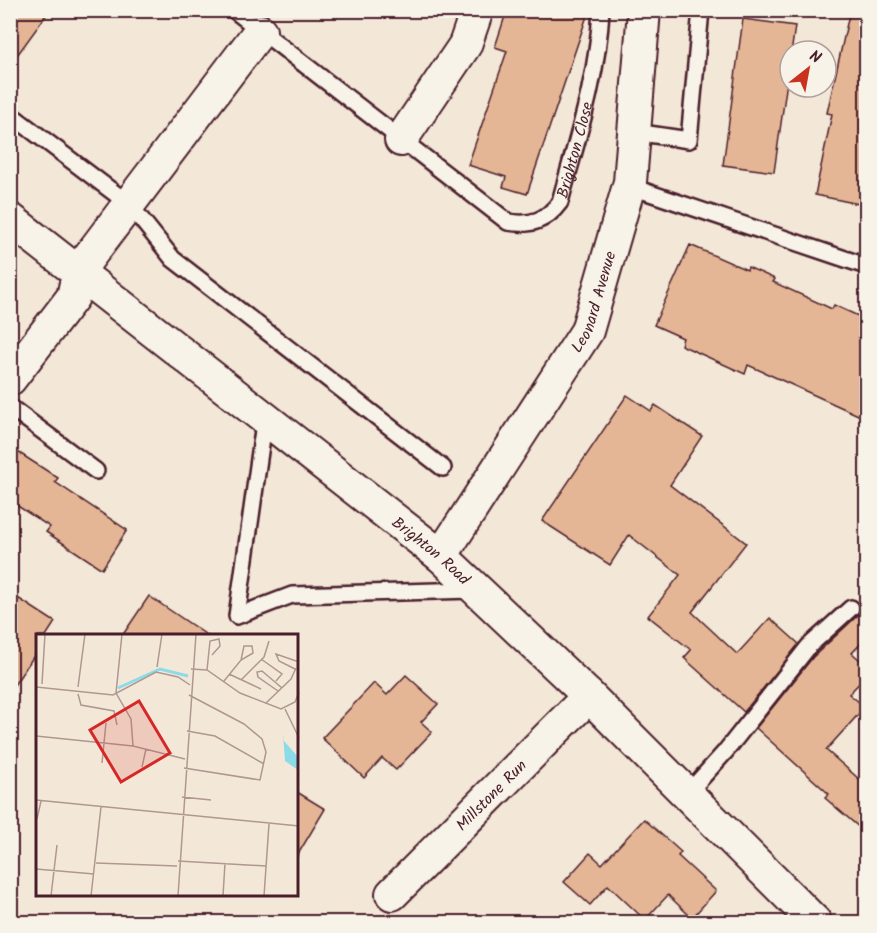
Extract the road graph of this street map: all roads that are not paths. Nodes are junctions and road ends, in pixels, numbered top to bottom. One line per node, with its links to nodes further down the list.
1 (234, 10): 6 (lane, Brighton Close)
2 (477, 10): 9 (street)
3 (602, 10): 9 (lane, Brighton Close)
4 (644, 10): 8 (street, Leonard Avenue)
5 (701, 10): 8 (lane)
6 (260, 31): 9 (lane, Brighton Close); 11 (street)
7 (10, 114): 11 (lane)
8 (635, 132): 10 (street, Leonard Avenue)
9 (401, 141)
10 (629, 186): 13 (lane); 20 (street, Leonard Avenue)
11 (129, 204): 14 (street); 18 (lane)
12 (10, 219): 14 (street, Brighton Road)
13 (867, 266)
14 (79, 270): 15 (street); 17 (street, Brighton Road)
15 (10, 379)
16 (10, 408): 19 (lane)
17 (265, 416): 20 (street, Brighton Road); 21 (lane)
18 (443, 468)
19 (96, 471)
20 (441, 556): 21 (street, Brighton Road)
21 (477, 590): 23 (street, Brighton Road)
22 (850, 608): 24 (lane)
23 (589, 696): 24 (street, Brighton Road); 25 (street, Millstone Run)
24 (687, 794): 26 (street, Brighton Road)
25 (392, 894)
26 (816, 922)

